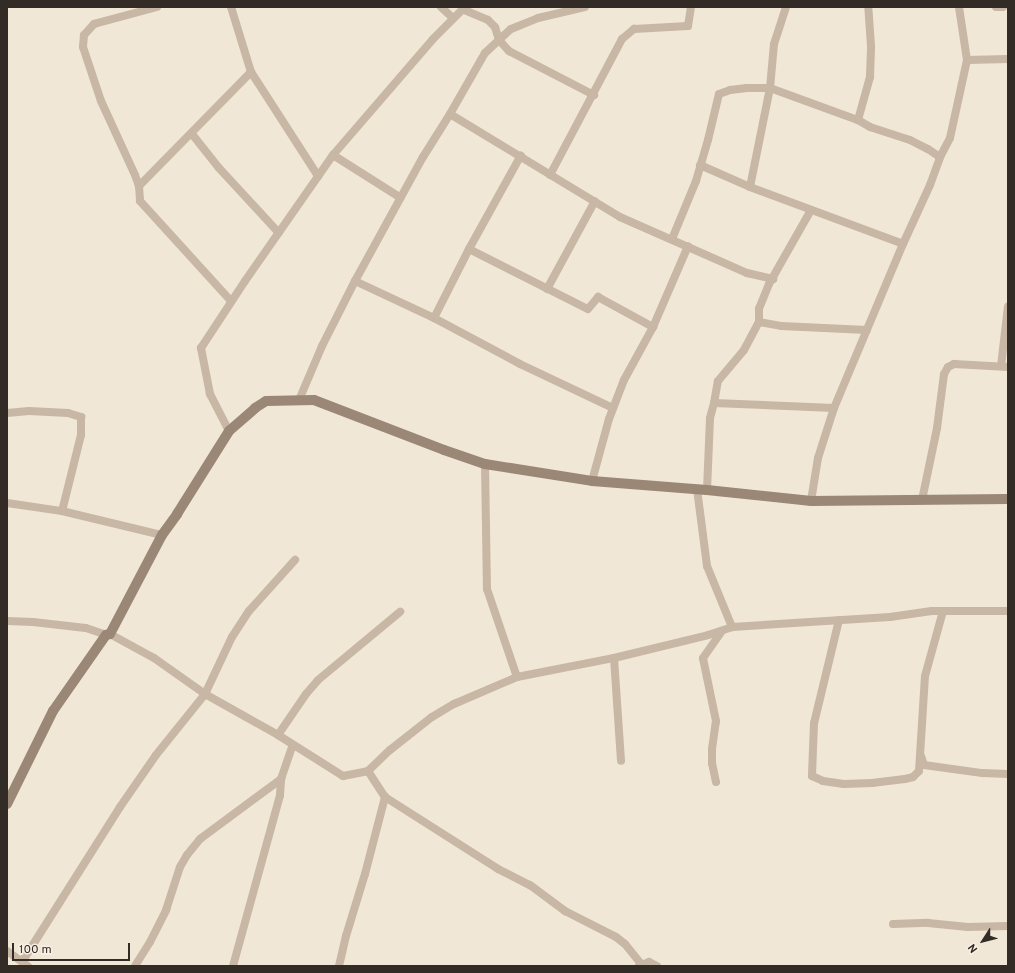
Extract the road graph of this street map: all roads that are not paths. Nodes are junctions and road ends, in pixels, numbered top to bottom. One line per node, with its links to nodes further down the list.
1 (157, 7): 29 (street)
2 (231, 7): 17 (street)
3 (442, 7): 13 (street)
4 (585, 7): 14 (street)
5 (691, 7): 19 (street)
6 (786, 7): 18 (street)
7 (868, 7): 21 (street)
8 (959, 7): 9 (street); 16 (street)
9 (964, 7)
10 (996, 7): 11 (street)
11 (1003, 7)
12 (464, 8): 13 (street); 14 (street)
13 (453, 18): 24 (street)
14 (499, 40): 19 (street); 20 (street)
15 (1008, 59): 16 (street)
16 (967, 60): 25 (street)
17 (251, 72): 22 (street); 28 (street)
18 (770, 88): 21 (street); 26 (street); 30 (street)
19 (594, 94): 27 (street)
20 (450, 114): 23 (street); 31 (street)
21 (858, 120): 25 (street)
22 (192, 134): 29 (street); 34 (street)
23 (521, 155): 27 (street); 38 (street)
24 (333, 156): 28 (street); 31 (street)
25 (940, 157): 36 (street)
26 (700, 165): 30 (street); 35 (street)
27 (550, 175): 32 (street)
28 (318, 176): 34 (street)
29 (139, 186): 42 (street)
30 (750, 187): 33 (street)
31 (402, 198): 40 (street)
32 (595, 201): 35 (street); 41 (street)
33 (811, 210): 36 (street); 39 (street)
34 (279, 233): 42 (street)
35 (672, 239): 37 (street)
36 (903, 244): 47 (street)
37 (688, 246): 39 (street); 46 (street)
38 (469, 249): 41 (street); 44 (street)
39 (773, 279): 45 (street)
40 (355, 281): 44 (street); 49 (street)
41 (548, 289): 46 (street)
42 (231, 301): 54 (street)
43 (1008, 306): 48 (street)
44 (434, 318): 51 (street)
45 (759, 322): 47 (street); 50 (street)
46 (652, 327): 51 (street)
47 (867, 330): 52 (street)
48 (1005, 366): 59 (street)
49 (299, 400): 54 (street); 55 (street)
50 (714, 403): 52 (street); 57 (street)
51 (613, 408): 56 (street)
52 (834, 408): 60 (street)
53 (7, 413): 62 (street)
54 (229, 431): 63 (street)
55 (485, 464): 56 (street); 74 (street)
56 (592, 481): 57 (street)
57 (702, 490): 60 (street); 70 (street)
58 (1008, 499): 59 (street)
59 (922, 500): 60 (street)
60 (811, 501)
61 (7, 503): 62 (street)
62 (62, 512): 63 (street)
63 (162, 535): 72 (street)
64 (295, 560): 75 (street)
65 (943, 611): 66 (street); 68 (street); 78 (street)
66 (1008, 611)
67 (400, 612): 76 (street)
68 (839, 620): 70 (street); 78 (street)
69 (7, 621): 72 (street)
70 (732, 627): 71 (street)
71 (722, 631): 73 (street); 83 (street)
72 (108, 634): 75 (street); 85 (street)
73 (614, 658): 74 (street); 79 (street)
74 (517, 676): 80 (street)
75 (205, 694): 76 (street); 89 (street)
76 (278, 735): 77 (street)
77 (293, 745): 80 (street); 82 (street)
78 (921, 756): 81 (street)
79 (621, 761)
80 (368, 771): 84 (street)
81 (1008, 774)
82 (281, 779): 91 (street); 92 (street)
83 (716, 782)
84 (385, 797): 90 (street); 93 (street)
85 (7, 804)
86 (893, 924): 87 (street)
87 (1008, 926)
88 (7, 951): 89 (street)
89 (25, 964)
90 (640, 965): 94 (street)
91 (135, 966)
92 (233, 966)
93 (339, 966)
94 (657, 966)

